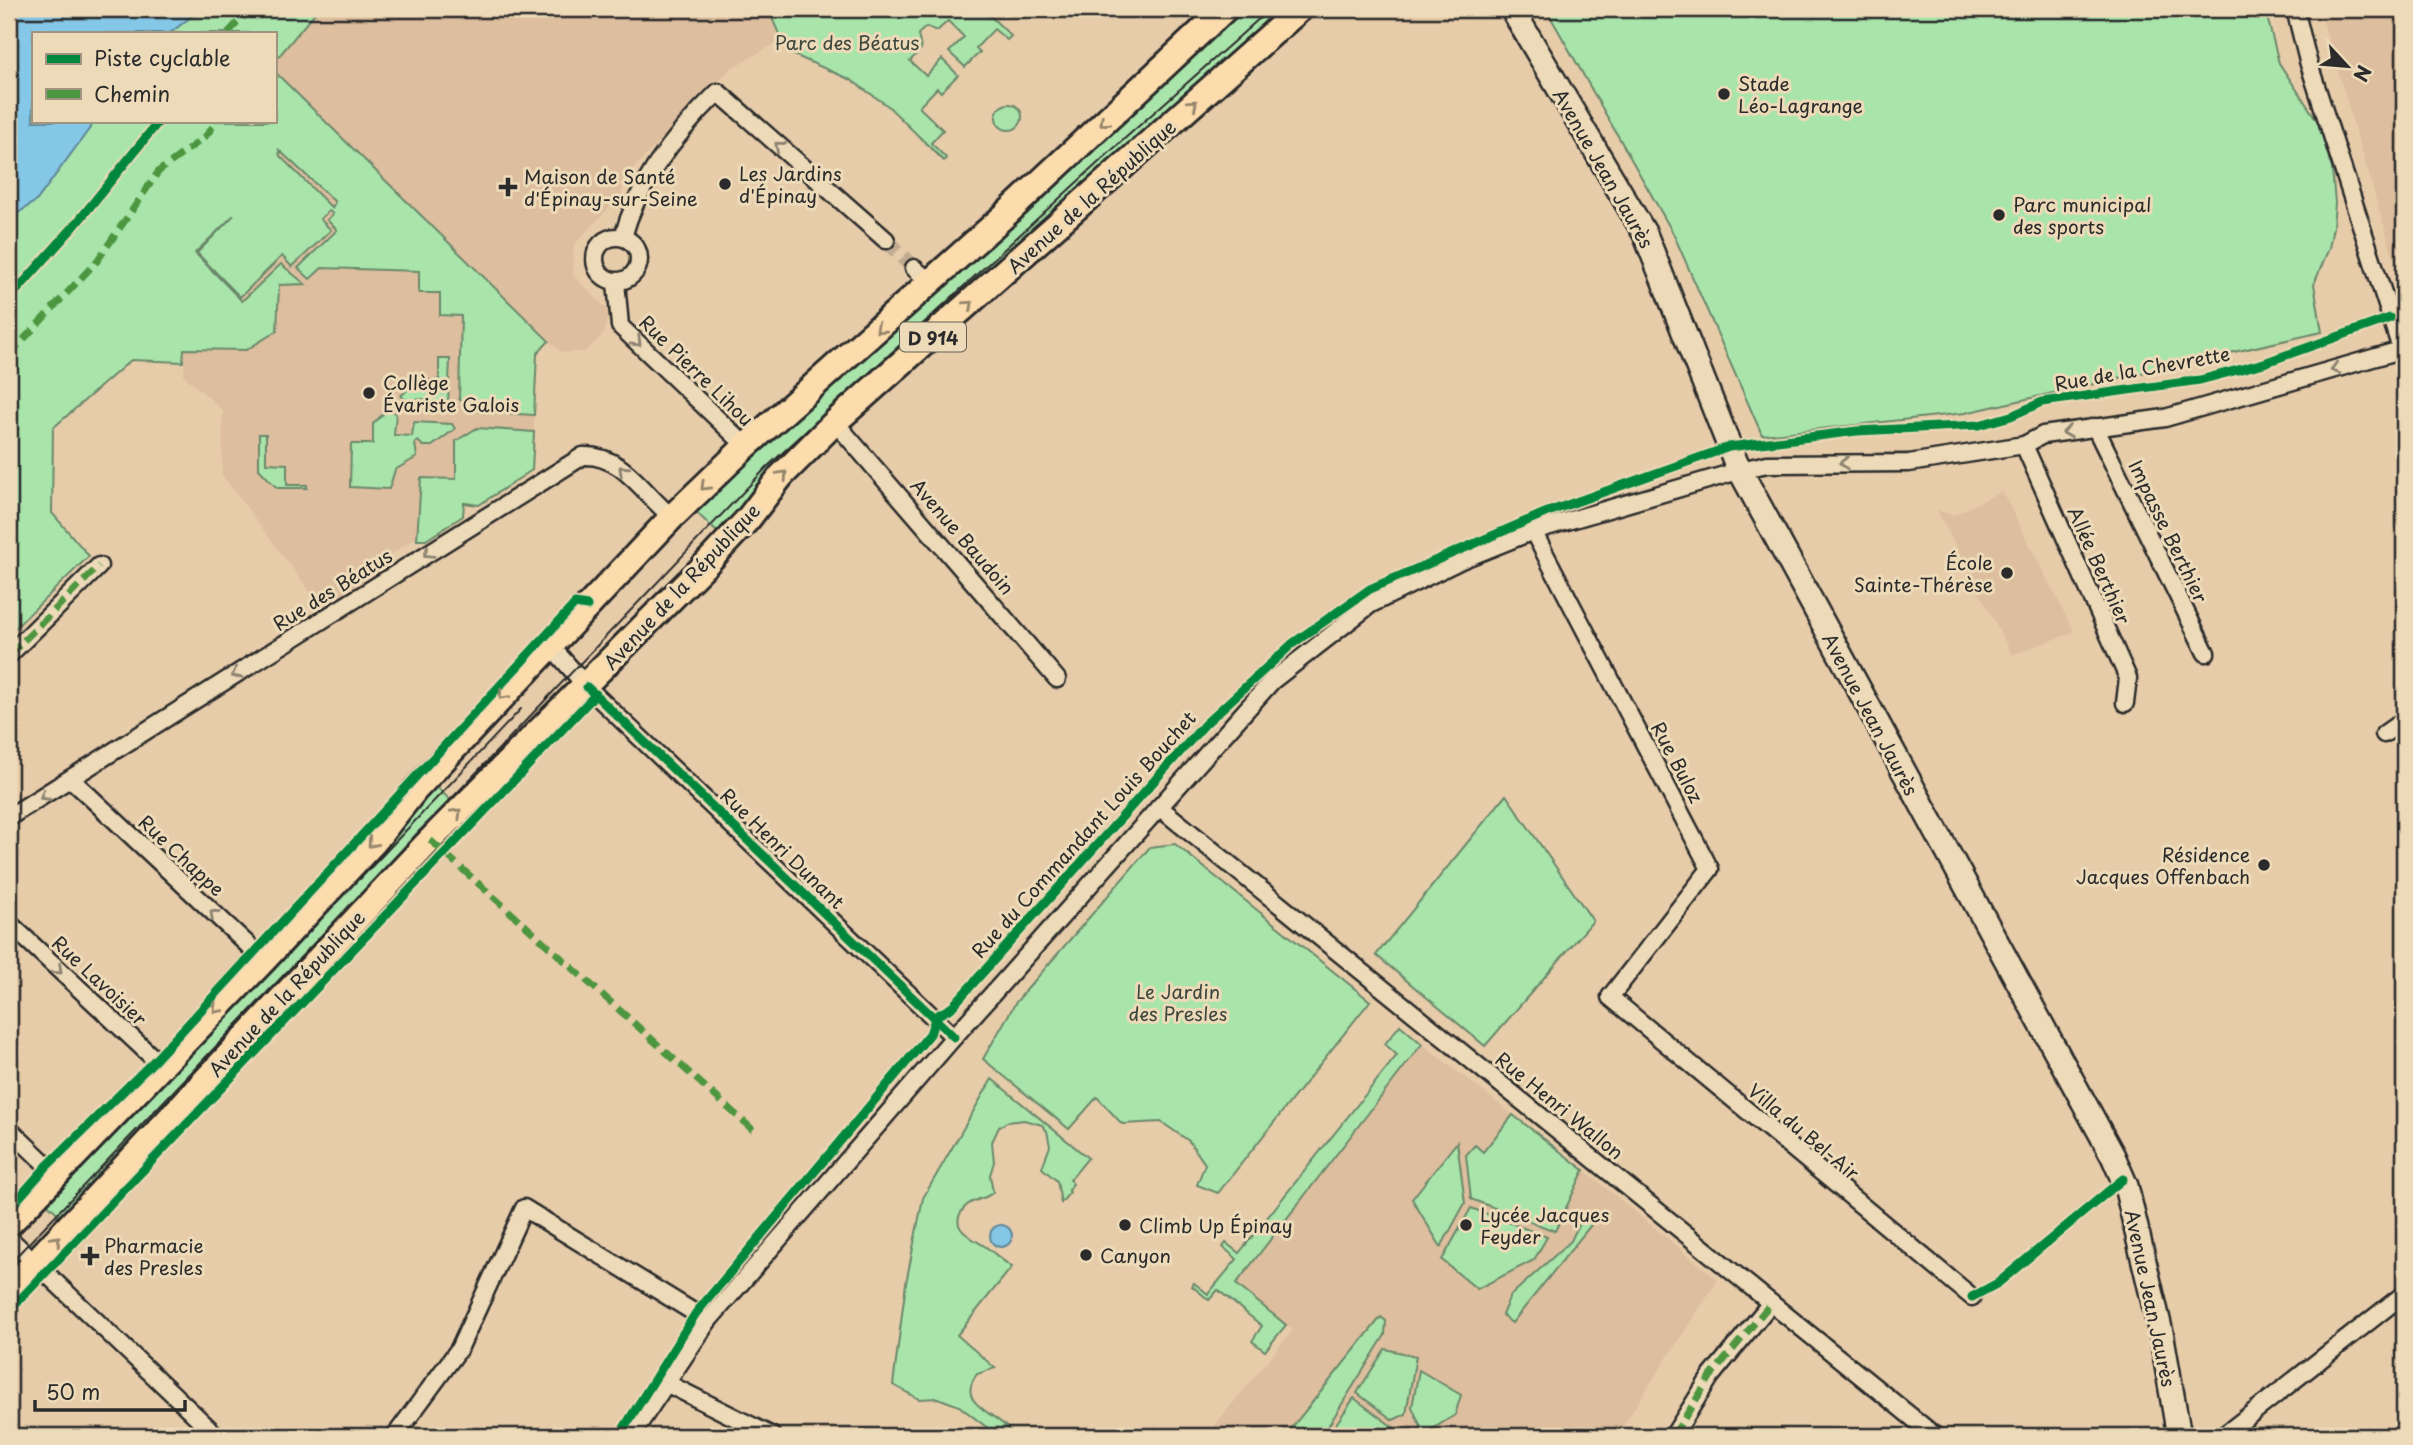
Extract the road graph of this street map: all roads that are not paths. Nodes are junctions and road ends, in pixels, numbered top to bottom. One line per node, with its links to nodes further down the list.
1 (1225, 9): 11 (main road, Avenue de la République / D 914, one-way to 11)
2 (1300, 9): 9 (main road, Avenue de la République / D 914, one-way to 2)
3 (1513, 9): 13 (street, Avenue Jean Jaurès)
4 (2295, 9): 8 (street)
5 (623, 237): 6 (street, one-way to 5); 7 (street); 7 (street)
6 (886, 240)
7 (616, 282): 11 (street, Rue Pierre Lihou, one-way to 11)
8 (2403, 353): 10 (street, one-way to 10)
9 (835, 422): 20 (street, Avenue Baudoin); 21 (main road, Avenue de la République / D 914, one-way to 9)
10 (2095, 427): 12 (street, one-way to 12); 18 (street, Impasse Berthier)
11 (746, 446): 14 (main road, Avenue de la République / D 914, one-way to 14)
12 (2024, 446): 13 (street, one-way to 13); 22 (street, Allée Berthier)
13 (1740, 470): 15 (street, Rue du Commandant Louis Bouchet); 50 (street, Avenue Jean Jaurès)
14 (672, 517): 17 (main road, Avenue de la République / D 914); 25 (street, Rue des Béatus, one-way to 25)
15 (1533, 531): 26 (street, Rue du Commandant Louis Bouchet); 30 (street, Rue Buloz)
16 (99, 565): 19 (street)
17 (550, 645): 21 (street, Rue Henri Dunant); 29 (main road, Avenue de la République / D 914, one-way to 29)
18 (2206, 653)
19 (9, 655)
20 (1057, 679)
21 (587, 687): 31 (street, Rue Henri Dunant); 37 (main road, Avenue de la République / D 914, one-way to 21)
22 (2125, 703)
23 (2404, 720): 24 (street)
24 (2384, 734)
25 (72, 780): 27 (street, Rue des Béatus, one-way to 27); 29 (street, Rue Chappe, one-way to 25)
26 (1159, 807): 31 (street, Rue du Commandant Louis Bouchet); 41 (street, Rue Henri Wallon)
27 (9, 817)
28 (9, 923): 32 (street, Rue Lavoisier, one-way to 32)
29 (264, 960): 32 (main road, Avenue de la République / D 914, one-way to 32)
30 (1610, 997): 40 (street, Villa du Bel-Air)
31 (954, 1037): 42 (street, Rue du Commandant Louis Bouchet)
32 (163, 1067): 34 (main road, Avenue de la République / D 914)
33 (9, 1129): 34 (street)
34 (56, 1174): 35 (main road, Avenue de la République / D 914)
35 (9, 1224)
36 (9, 1238): 37 (street)
37 (34, 1263): 38 (main road, Avenue de la République / D 914); 44 (street)
38 (9, 1290)
39 (2404, 1294): 51 (street)
40 (1972, 1297)
41 (1770, 1303): 48 (street); 49 (street, Rue Henri Wallon)
42 (708, 1321): 43 (street, Rue du Commandant Louis Bouchet); 45 (street)
43 (664, 1382): 46 (street, Rue du Commandant Louis Bouchet); 47 (street)
44 (217, 1436)
45 (396, 1436)
46 (631, 1436)
47 (772, 1436)
48 (1673, 1436)
49 (1935, 1436)
50 (2179, 1436)
51 (2223, 1436)

